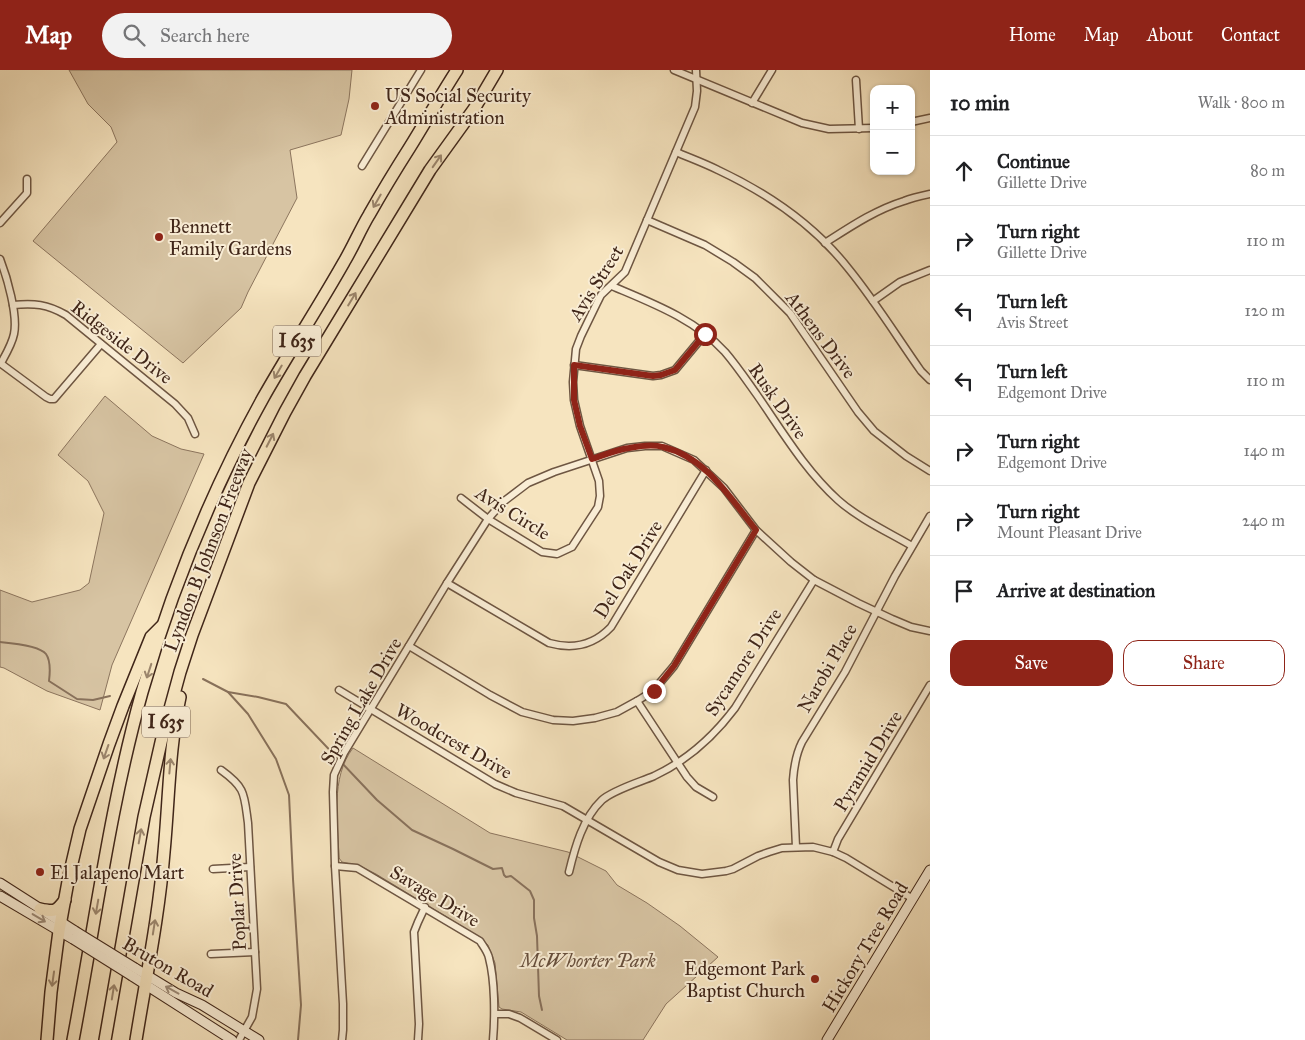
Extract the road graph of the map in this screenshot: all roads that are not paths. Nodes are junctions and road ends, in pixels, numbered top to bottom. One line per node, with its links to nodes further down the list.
1 (421, 70): 18 (street)
2 (448, 70): 19 (highway)
3 (457, 70): 19 (highway, Lyndon B Johnson Freeway / I 635)
4 (497, 70): 12 (highway, Lyndon B Johnson Freeway / I 635)
5 (502, 70): 12 (highway)
6 (674, 70): 9 (street)
7 (696, 70): 9 (street, Avis Street)
8 (772, 70): 11 (street)
9 (697, 80): 11 (street); 17 (street, Avis Street)
10 (856, 80): 16 (street)
11 (752, 103): 16 (street)
12 (474, 109): 44 (highway, Lyndon B Johnson Freeway / I 635, one-way to 12)
13 (930, 118): 14 (street)
14 (915, 121)
15 (870, 128): 16 (street)
16 (859, 129)
17 (676, 152): 22 (street, Avis Street); 24 (street)
18 (362, 166)
19 (393, 174): 48 (highway, Lyndon B Johnson Freeway / I 635, one-way to 48)
20 (27, 180): 23 (street)
21 (930, 194): 24 (street)
22 (647, 220): 27 (street, Avis Street); 38 (street, Athens Drive)
23 (0, 223)
24 (825, 243): 28 (street)
25 (0, 259): 29 (street)
26 (930, 270): 28 (street)
27 (612, 286): 30 (street, Rusk Drive); 33 (street, Avis Street)
28 (873, 301): 34 (street)
29 (13, 305): 31 (street, Ridgeside Drive); 32 (street)
30 (705, 334): 33 (street); 43 (street, Rusk Drive)
31 (101, 344): 32 (street); 35 (street, Ridgeside Drive)
32 (1, 363)
33 (574, 365): 36 (street, Avis Street)
34 (930, 380)
35 (195, 434)
36 (592, 459): 37 (street, Spring Lake Drive); 41 (street, Spring Lake Drive); 41 (street, Avis Circle)
37 (706, 470): 42 (street, Spring Lake Drive); 46 (street, Del Oak Drive)
38 (930, 471)
39 (461, 498): 41 (street, Avis Circle)
40 (930, 516): 43 (street, Narobi Place)
41 (488, 519): 46 (street, Spring Lake Drive)
42 (756, 530): 45 (street, Spring Lake Drive); 53 (street)
43 (912, 546): 47 (street, Narobi Place)
44 (213, 580): 77 (highway, one-way to 44); 82 (highway, Lyndon B Johnson Freeway / I 635, one-way to 44)
45 (814, 580): 47 (street, Spring Lake Drive); 55 (street, Sycamore Drive)
46 (448, 583): 50 (street, Spring Lake Drive)
47 (876, 612): 49 (street, Spring Lake Drive); 59 (street, Narobi Place)
48 (164, 625): 70 (highway, one-way to 70); 81 (highway, Lyndon B Johnson Freeway / I 635, one-way to 81)
49 (930, 631)
50 (409, 646): 53 (street); 54 (street, Spring Lake Drive)
51 (930, 686): 60 (street, Pyramid Drive)
52 (339, 690): 54 (street, Woodcrest Drive)
53 (637, 701): 55 (street)
54 (370, 709): 58 (street, Woodcrest Drive); 61 (street, Spring Lake Drive)
55 (677, 764): 57 (street); 58 (street, Sycamore Drive)
56 (221, 770): 62 (street, Poplar Drive)
57 (714, 797)
58 (588, 820): 59 (street, Woodcrest Drive); 65 (street, Sycamore Drive)
59 (796, 847): 60 (street, Woodcrest Drive)
60 (833, 852): 69 (street, Woodcrest Drive)
61 (334, 866): 72 (street, Savage Drive); 87 (street, Spring Lake Drive)
62 (250, 867): 63 (street); 75 (street, Poplar Drive)
63 (214, 869)
64 (930, 870): 69 (main road, Hickory Tree Road)
65 (569, 872)
66 (0, 883): 67 (main road)
67 (18, 895): 71 (main road); 73 (main road)
68 (0, 896): 71 (main road)
69 (913, 899): 91 (main road, Hickory Tree Road)
70 (64, 900): 73 (highway); 74 (highway)
71 (13, 903): 74 (main road, one-way to 74)
72 (425, 907): 78 (street, Savage Drive); 88 (street)
73 (40, 909): 74 (main road)
74 (60, 926): 77 (main road, Bruton Road, bridge); 80 (highway, one-way to 80)
75 (255, 952): 76 (street); 79 (street, Poplar Drive)
76 (211, 954)
77 (146, 980): 79 (main road, Bruton Road, one-way to 77); 83 (highway); 84 (main road, Bruton Road)
78 (495, 1014): 89 (street, Savage Drive); 90 (street)
79 (245, 1031): 85 (street, Poplar Drive); 86 (main road, Bruton Road)
80 (47, 1040)
81 (73, 1040)
82 (105, 1040)
83 (136, 1040)
84 (232, 1040)
85 (239, 1040)
86 (259, 1040)
87 (342, 1040)
88 (418, 1040)
89 (493, 1040)
90 (557, 1040)
91 (827, 1040)

